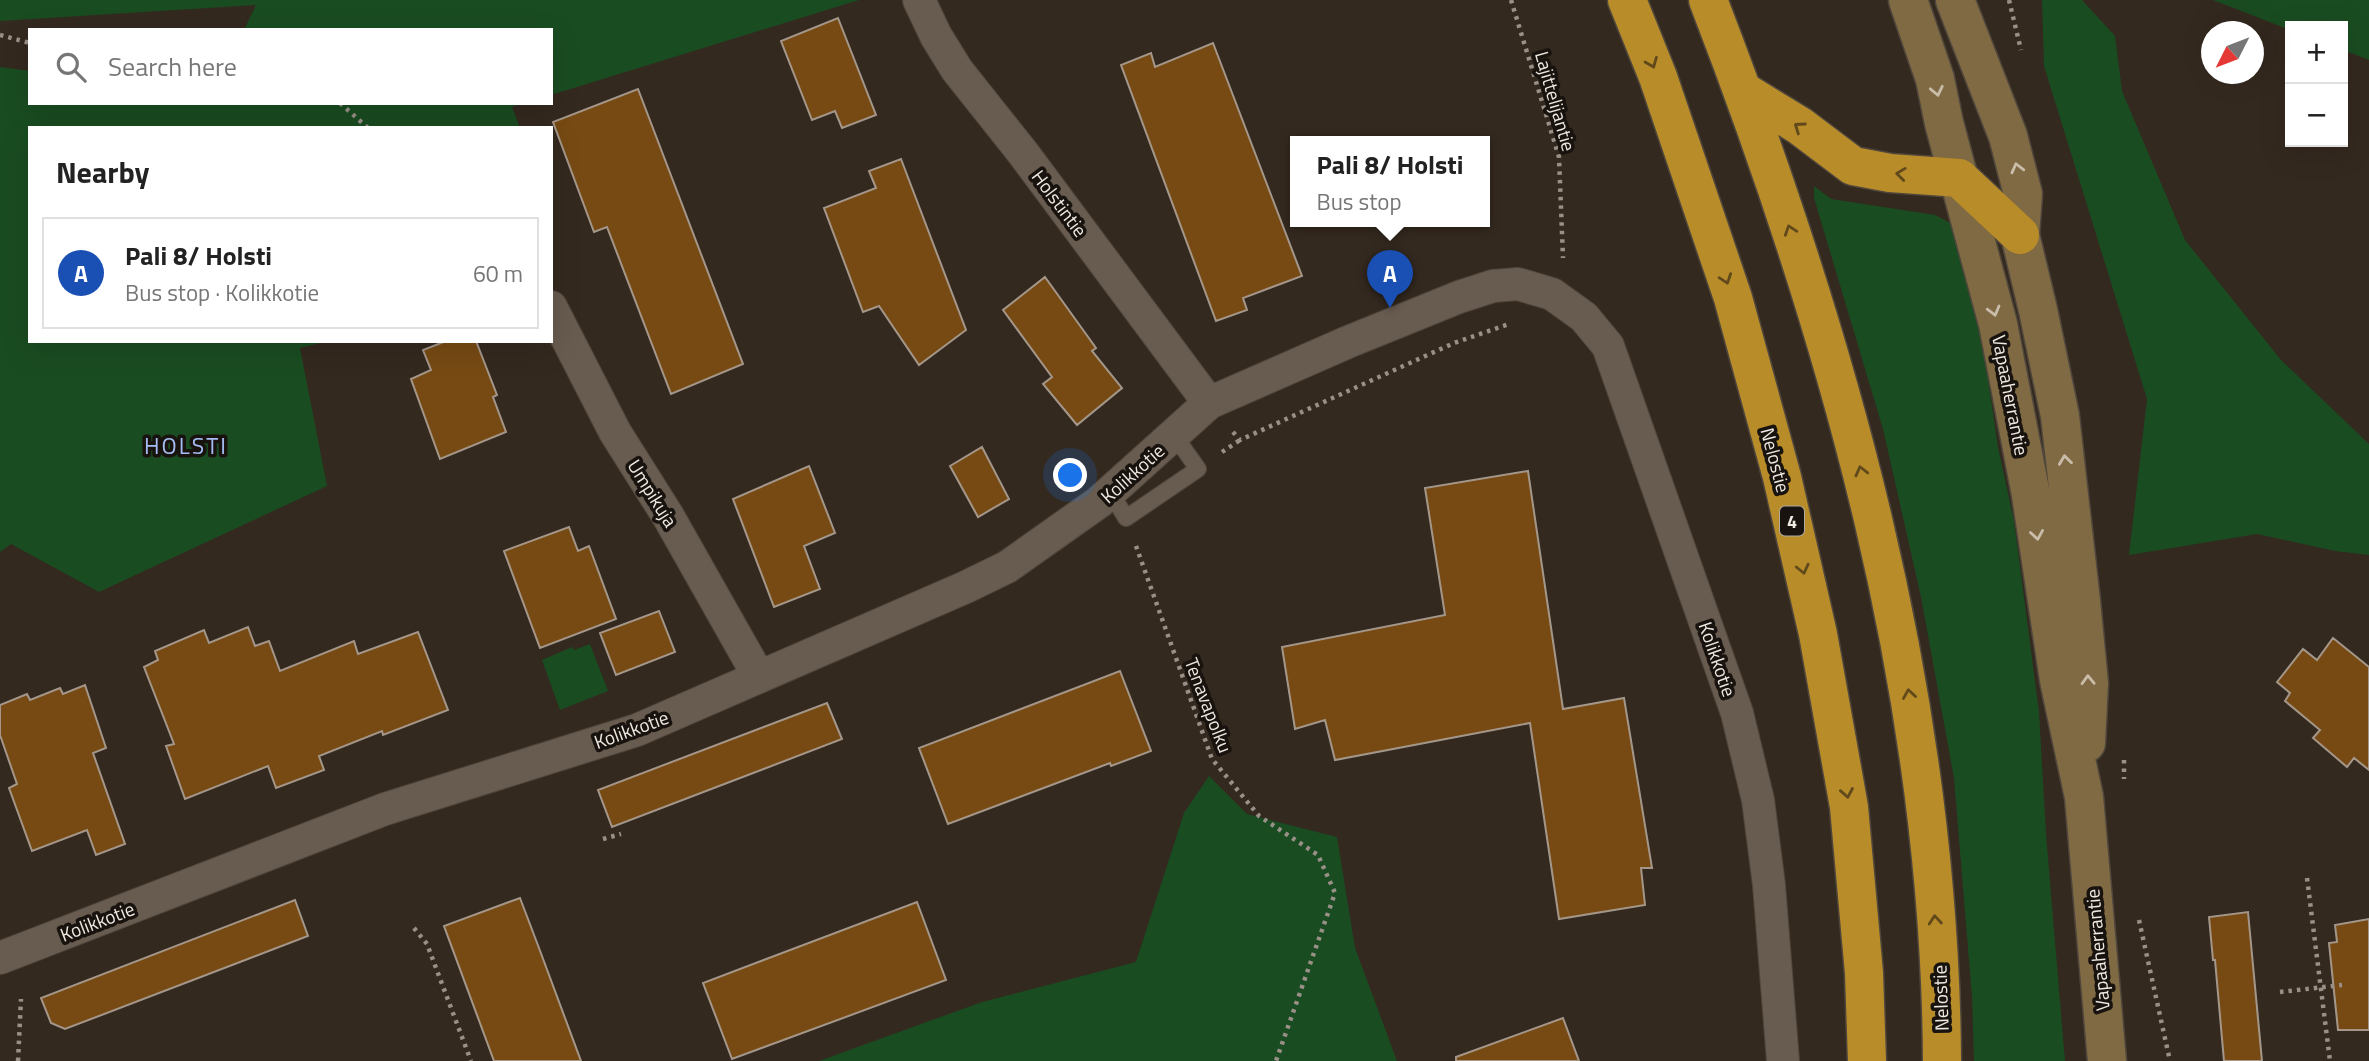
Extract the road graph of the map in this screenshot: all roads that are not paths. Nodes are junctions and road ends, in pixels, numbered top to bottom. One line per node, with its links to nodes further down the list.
1 (919, 0): 10 (street, Holstintie)
2 (1627, 0): 17 (highway, Nelostie / 4, one-way to 17)
3 (1709, 0): 6 (highway, Nelostie)
4 (1908, 0): 7 (street, Vapaaherrantie, one-way to 7)
5 (1955, 0): 8 (street, Vapaaherrantie, one-way to 5)
6 (1744, 91): 7 (highway, one-way to 6); 18 (highway, Nelostie, one-way to 6)
7 (1959, 178): 8 (highway); 14 (street, Vapaaherrantie, one-way to 14)
8 (2020, 235): 14 (street, Vapaaherrantie, one-way to 8)
9 (553, 311): 13 (street, Umpikuja)
10 (1209, 403): 11 (street, Kolikkotie); 16 (street, Kolikkotie)
11 (1174, 435): 12 (street, Kolikkotie); 12 (lane)
12 (1118, 505): 13 (street, Kolikkotie)
13 (759, 677): 15 (street, Kolikkotie)
14 (2084, 797): 19 (street, Vapaaherrantie)
15 (0, 958)
16 (1783, 1061)
17 (1867, 1061)
18 (1942, 1061)
19 (2107, 1061)

